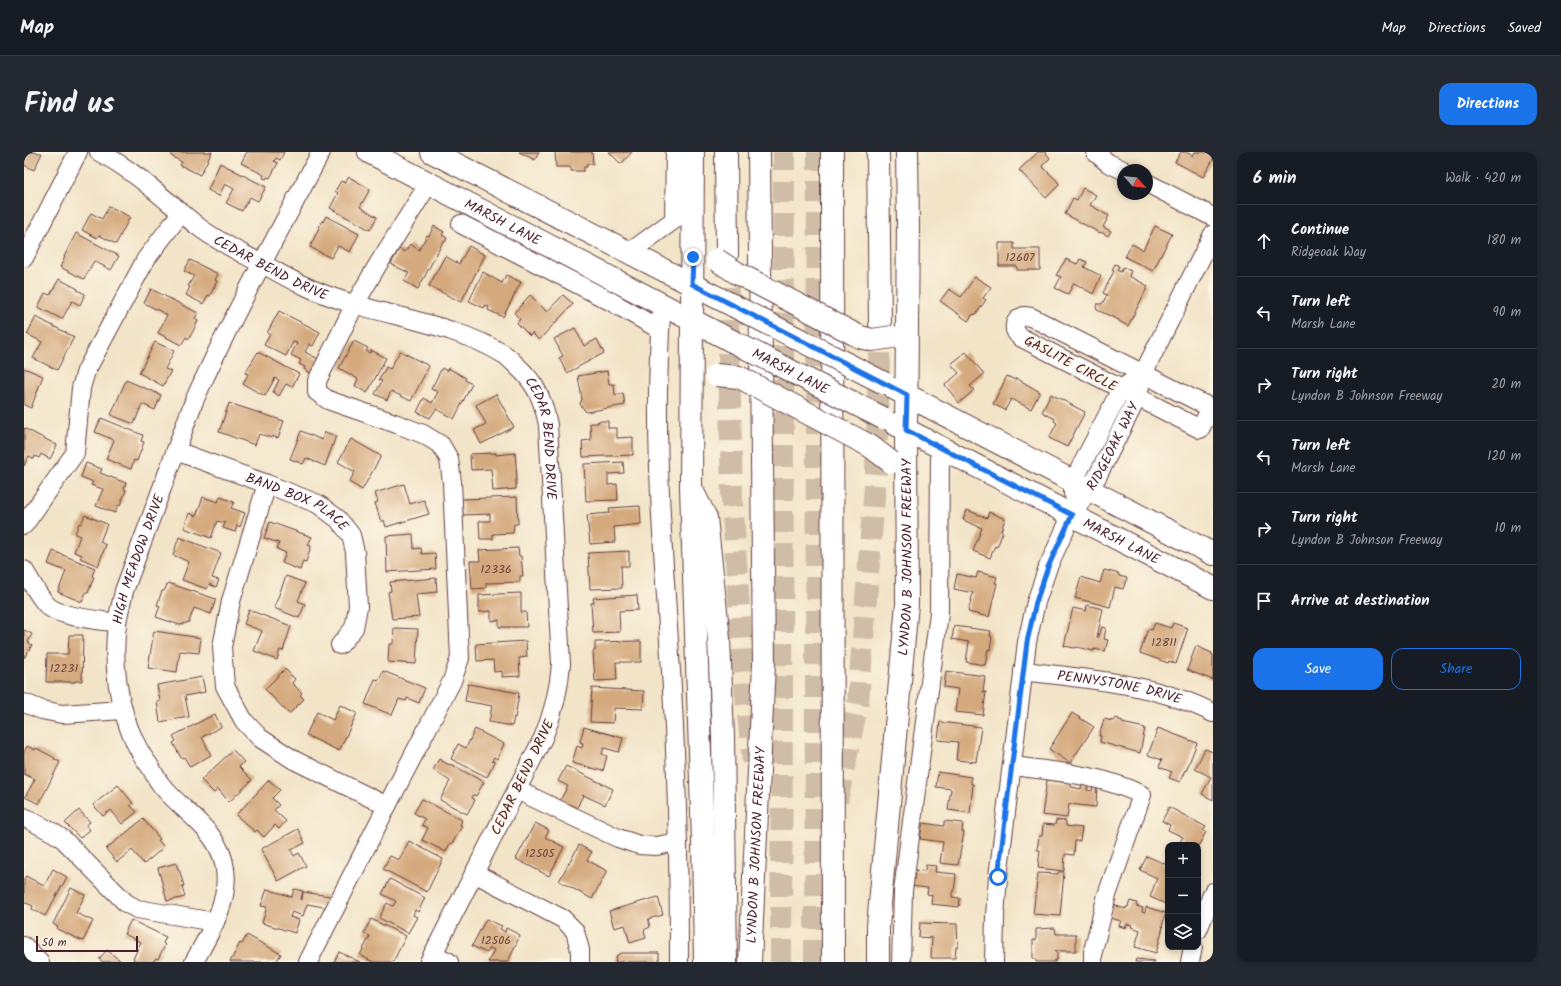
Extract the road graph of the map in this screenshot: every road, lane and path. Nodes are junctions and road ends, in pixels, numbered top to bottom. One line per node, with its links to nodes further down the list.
1 (78, 152): 24 (street)
2 (99, 152): 17 (street, CEDAR BEND DRIVE)
3 (320, 152): 25 (street, HIGH MEADOW DRIVE)
4 (369, 152): 15 (main road, MARSH LANE)
5 (432, 152): 22 (main road)
6 (675, 152): 22 (street)
7 (693, 152): 20 (main road)
8 (726, 152): 23 (main road)
9 (759, 152): 76 (main road, LYNDON B JOHNSON FREEWAY)
10 (832, 152): 77 (main road)
11 (878, 152): 32 (main road)
12 (907, 152): 29 (main road, LYNDON B JOHNSON FREEWAY)
13 (1095, 152): 14 (street)
14 (1117, 167)
15 (429, 183): 27 (street); 28 (main road, MARSH LANE)
16 (1153, 186): 18 (street)
17 (182, 213): 25 (street, CEDAR BEND DRIVE); 47 (street)
18 (1213, 217)
19 (461, 224): 31 (street)
20 (693, 224): 23 (main road); 26 (main road)
21 (1213, 234): 33 (street, RIDGEOAK WAY)
22 (630, 252): 26 (main road)
23 (722, 257): 32 (main road, bridge)
24 (24, 258)
25 (262, 264): 27 (street, CEDAR BEND DRIVE); 41 (street, HIGH MEADOW DRIVE)
26 (692, 284): 30 (main road); 35 (main road, bridge)
27 (355, 304): 58 (street, CEDAR BEND DRIVE); 59 (street)
28 (662, 305): 30 (main road, MARSH LANE); 31 (street)
29 (907, 320): 32 (main road); 35 (main road, LYNDON B JOHNSON FREEWAY)
30 (692, 321): 36 (main road); 39 (main road, MARSH LANE, bridge)
31 (660, 329): 61 (street)
32 (886, 330)
33 (1143, 374): 34 (street, RIDGEOAK WAY); 34 (street, GASLITE CIRCLE); 37 (street, RIDGEOAK WAY); 38 (street)
34 (1121, 389): 37 (street, GASLITE CIRCLE); 44 (street, RIDGEOAK WAY)
35 (907, 395): 39 (main road, LYNDON B JOHNSON FREEWAY); 44 (main road)
36 (692, 397): 43 (main road, bridge); 45 (main road)
37 (1138, 398): 38 (street, GASLITE CIRCLE); 44 (street, RIDGEOAK WAY)
38 (1212, 406)
39 (906, 430): 40 (main road, MARSH LANE); 43 (main road, LYNDON B JOHNSON FREEWAY)
40 (940, 447): 46 (main road, MARSH LANE); 79 (street)
41 (176, 451): 42 (street, BAND BOX PLACE); 51 (street, HIGH MEADOW DRIVE)
42 (268, 484): 52 (street, BAND BOX PLACE); 59 (street)
43 (907, 485): 78 (main road, LYNDON B JOHNSON FREEWAY)
44 (1081, 486): 46 (street, RIDGEOAK WAY); 48 (main road)
45 (692, 488): 74 (main road); 75 (main road)
46 (1072, 515): 50 (main road, MARSH LANE); 53 (street, RIDGEOAK WAY)
47 (24, 525)
48 (1213, 554)
49 (24, 570): 51 (street)
50 (1213, 588)
51 (117, 623): 55 (street, HIGH MEADOW DRIVE)
52 (340, 645)
53 (1023, 671): 56 (street, PENNYSTONE DRIVE); 57 (street, RIDGEOAK WAY)
54 (24, 703): 55 (street)
55 (123, 710): 64 (street, HIGH MEADOW DRIVE)
56 (1213, 713)
57 (1012, 766): 80 (street, RIDGEOAK WAY); 81 (street)
58 (517, 790): 61 (street); 62 (street, CEDAR BEND DRIVE)
59 (387, 806): 71 (street)
60 (24, 817): 64 (street)
61 (678, 842): 73 (street)
62 (474, 873): 68 (street, CEDAR BEND DRIVE); 72 (street)
63 (1213, 892): 65 (street)
64 (215, 922): 70 (street, HIGH MEADOW DRIVE)
65 (1201, 922)
66 (24, 946): 69 (street)
67 (1192, 950): 82 (street)
68 (437, 959)
69 (40, 962)
70 (194, 962)
71 (308, 962)
72 (580, 962)
73 (679, 962)
74 (705, 962)
75 (726, 962)
76 (750, 962)
77 (834, 962)
78 (878, 962)
79 (901, 962)
80 (994, 962)
81 (1093, 962)
82 (1190, 962)

